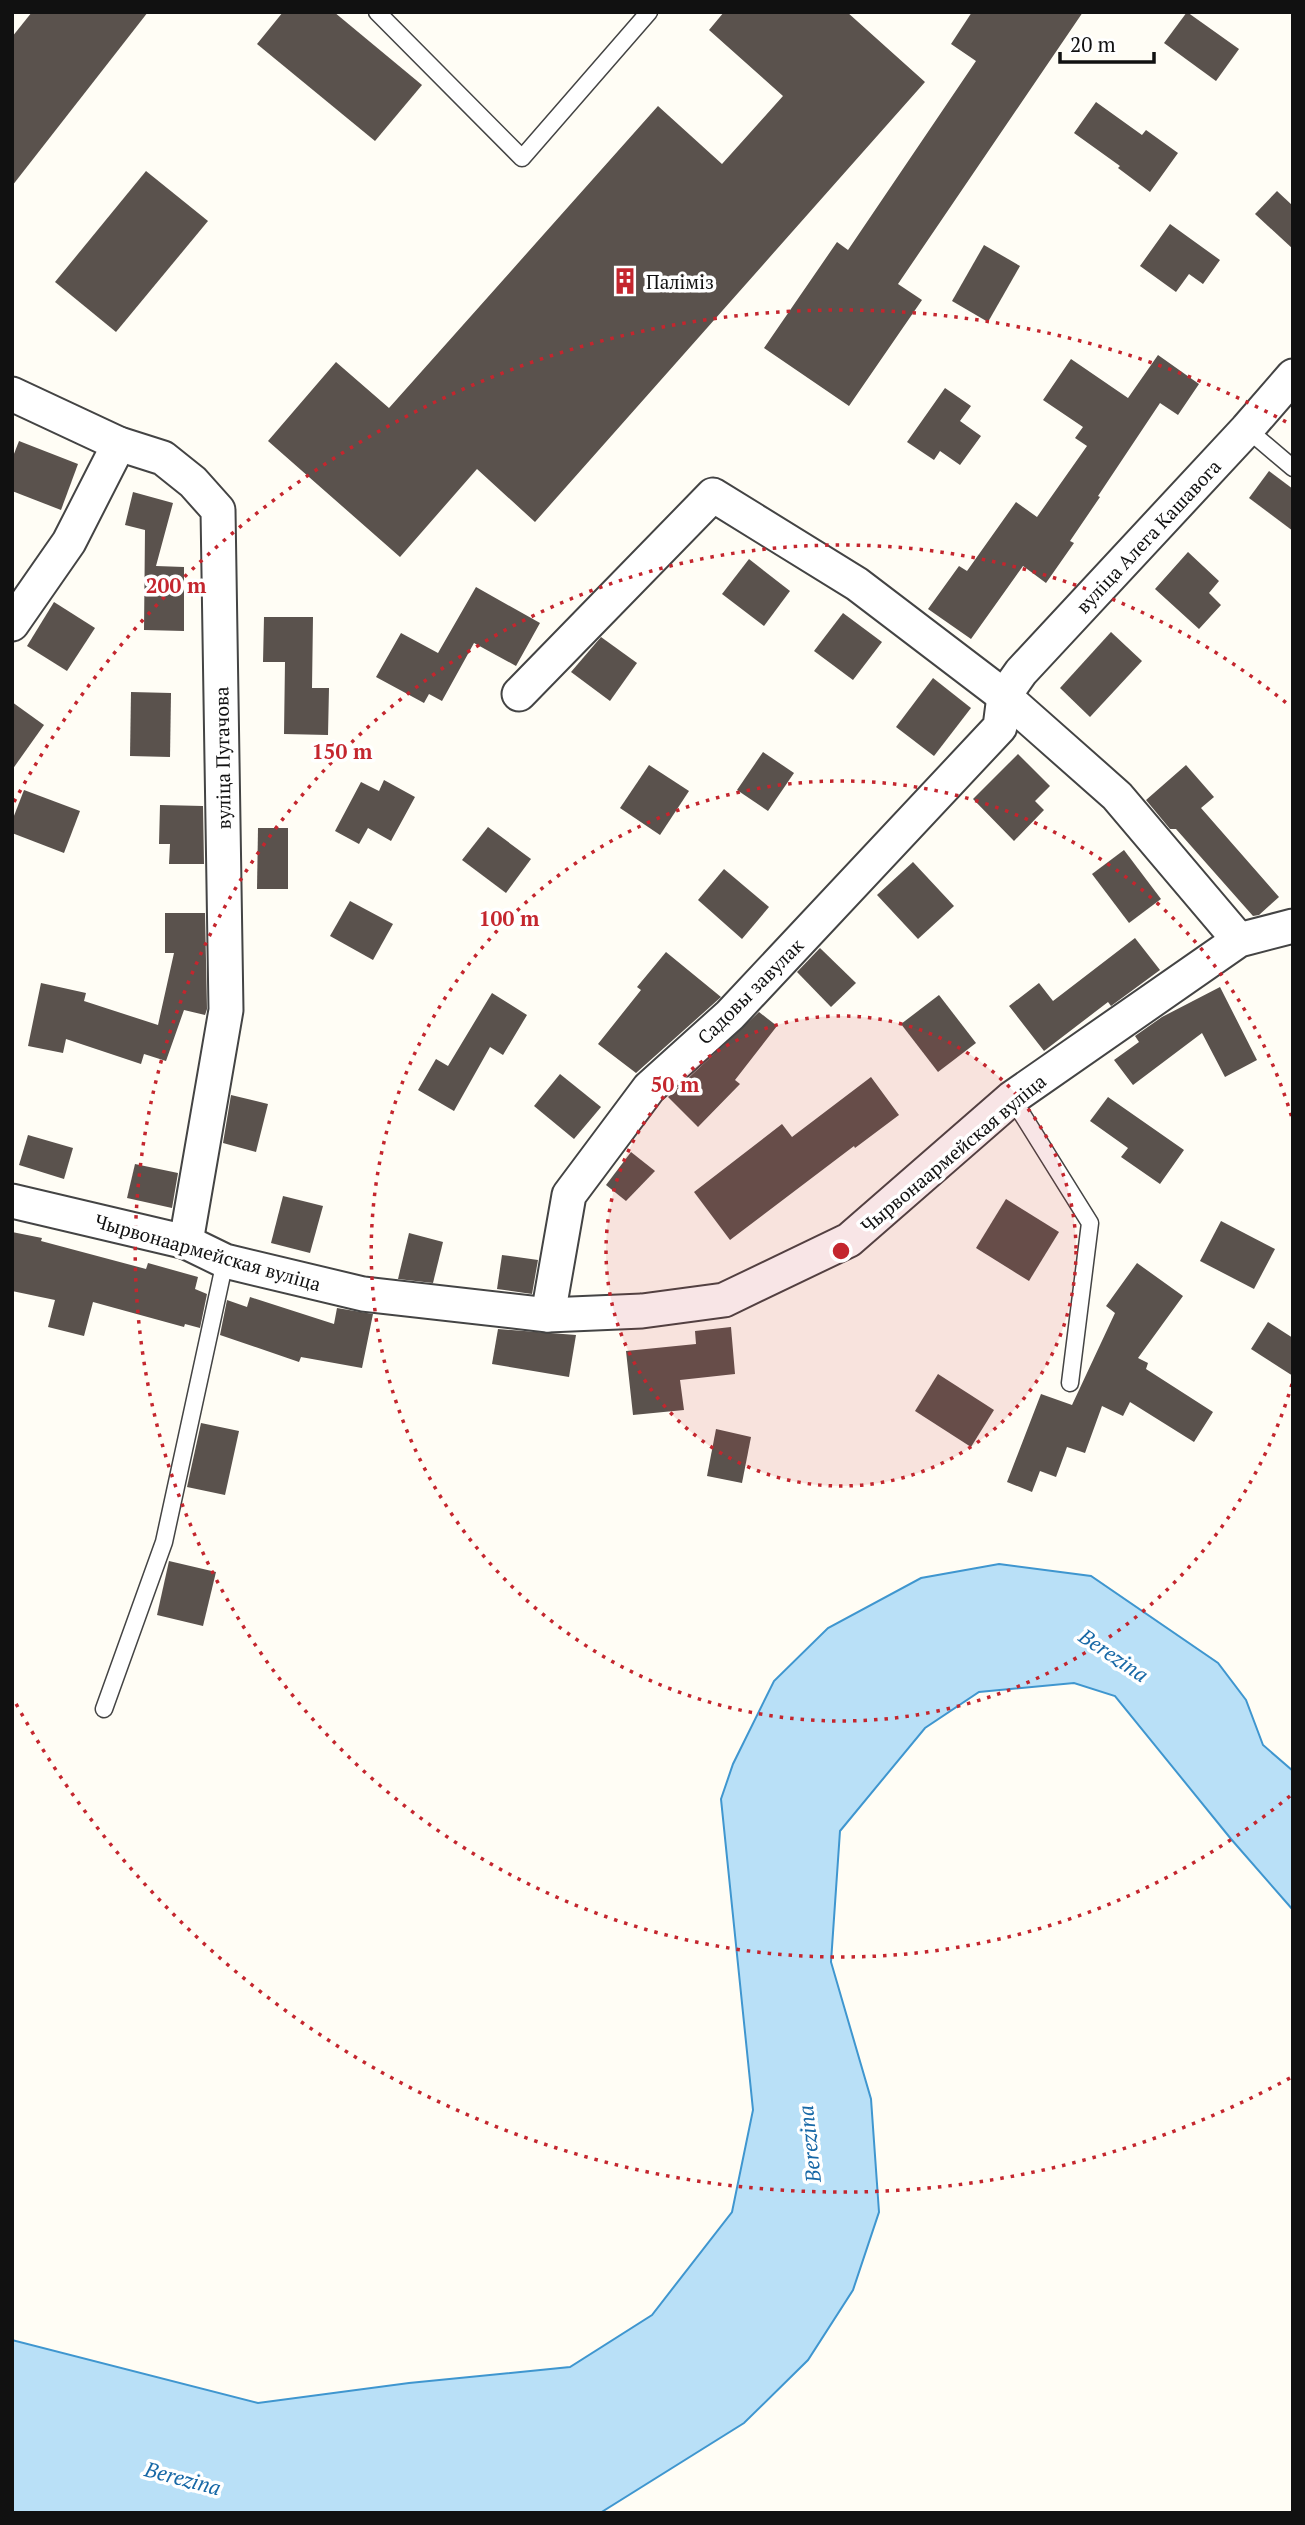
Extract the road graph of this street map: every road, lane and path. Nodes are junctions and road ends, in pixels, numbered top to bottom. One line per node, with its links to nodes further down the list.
1 (377, 12): 2 (lane)
2 (649, 12)
3 (1293, 376): 5 (street, вуліца Алега Кашавога)
4 (12, 394): 6 (street, вуліца Пугачова)
5 (1247, 429): 7 (lane); 10 (street, вуліца Алега Кашавога)
6 (119, 444): 8 (street); 15 (street, вуліца Пугачова)
7 (1293, 468)
8 (12, 624)
9 (519, 694): 10 (street)
10 (1004, 696): 12 (street); 17 (street, Садовы завулак)
11 (1293, 926): 12 (street, Чырвонаармейская вуліца)
12 (1239, 940): 13 (street, Чырвонаармейская вуліца)
13 (1013, 1098): 17 (street, Чырвонаармейская вуліца); 18 (lane)
14 (12, 1201): 15 (street, Чырвонаармейская вуліца)
15 (186, 1242): 16 (street, Чырвонаармейская вуліца)
16 (225, 1261): 17 (street, Чырвонаармейская вуліца); 19 (lane)
17 (548, 1315)
18 (1070, 1383)
19 (104, 1709)

